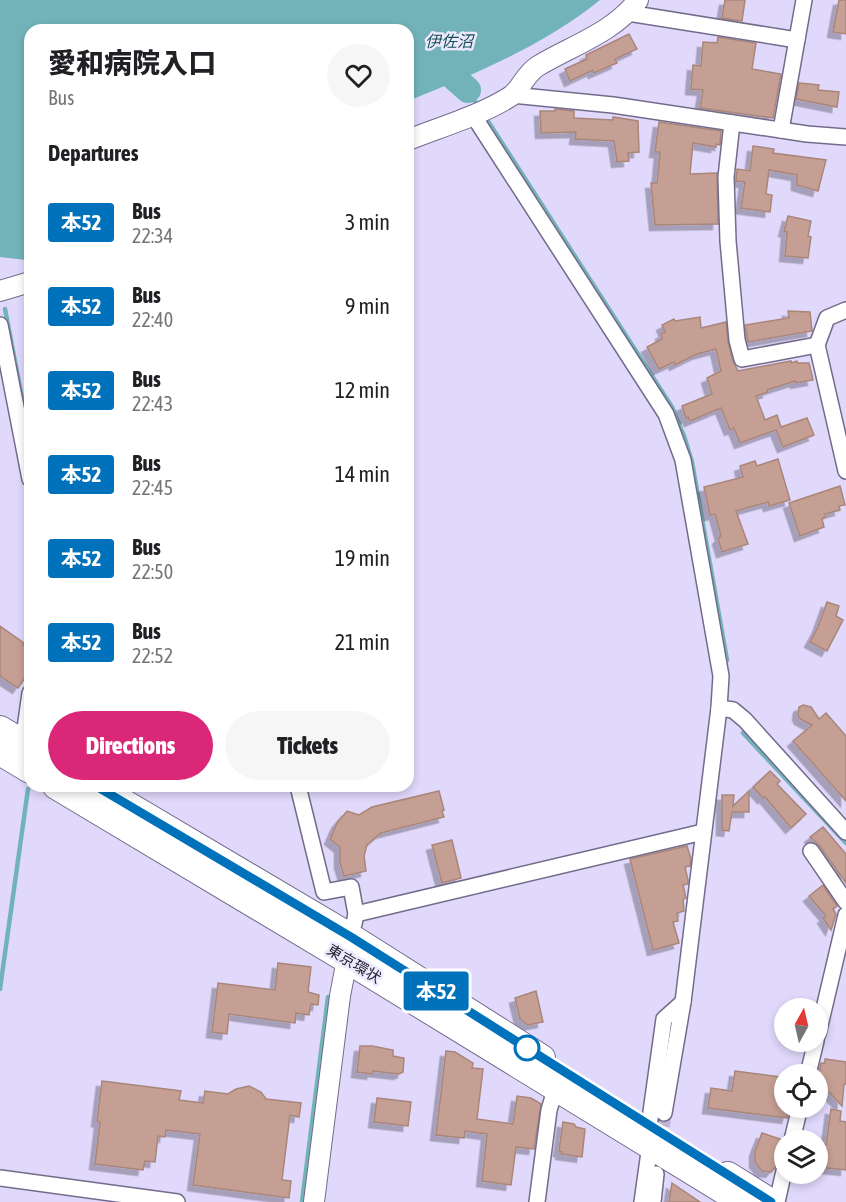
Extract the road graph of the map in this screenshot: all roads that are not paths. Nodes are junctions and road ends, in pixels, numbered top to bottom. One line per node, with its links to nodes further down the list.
1 (804, 0): 3 (street)
2 (633, 7): 3 (street); 4 (street)
3 (797, 40): 7 (street)
4 (512, 95): 5 (street); 6 (street)
5 (473, 115): 9 (street); 17 (street)
6 (732, 123): 7 (street); 14 (street)
7 (781, 130): 8 (street)
8 (846, 137)
9 (414, 138)
10 (24, 284): 11 (street)
11 (0, 291)
12 (846, 310): 14 (street)
13 (0, 325): 15 (street)
14 (817, 345): 16 (street)
15 (24, 448)
16 (846, 471)
17 (719, 708): 24 (street); 25 (street)
18 (24, 720): 20 (street)
19 (0, 729): 20 (highway)
20 (18, 747)
21 (68, 792): 29 (highway, 東京環状)
22 (106, 792): 29 (highway, 東京環状)
23 (299, 792): 29 (street)
24 (703, 832): 29 (street); 33 (street)
25 (846, 832)
26 (811, 851): 27 (street)
27 (846, 902)
28 (846, 915): 30 (street)
29 (351, 937): 32 (highway, 東京環状); 33 (highway, 東京環状); 38 (street)
30 (842, 950): 31 (street)
31 (828, 999)
32 (556, 1087): 33 (highway, 東京環状); 39 (street)
33 (654, 1128): 40 (street); 42 (highway, 東京環状); 43 (highway, 東京環状)
34 (657, 1172): 41 (street)
35 (0, 1178): 37 (street)
36 (781, 1184): 44 (street)
37 (177, 1202)
38 (314, 1202)
39 (537, 1202)
40 (642, 1202)
41 (653, 1202)
42 (742, 1202)
43 (771, 1202)
44 (777, 1202)

